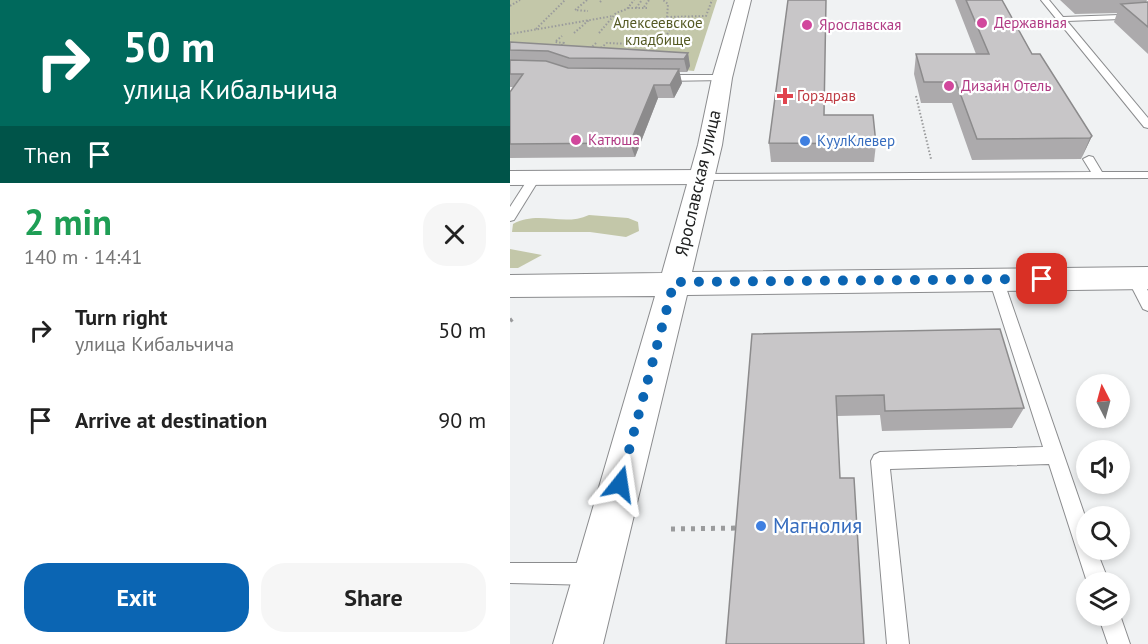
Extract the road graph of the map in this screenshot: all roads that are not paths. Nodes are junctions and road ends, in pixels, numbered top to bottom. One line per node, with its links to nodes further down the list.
1 (743, 0): 6 (street, Ярославская улица)
2 (1045, 0): 4 (lane)
3 (1148, 16): 4 (lane)
4 (1061, 19): 7 (lane)
5 (647, 77): 6 (lane)
6 (722, 78): 11 (street, Ярославская улица)
7 (1148, 125)
8 (1089, 159): 9 (lane)
9 (1099, 176): 10 (lane); 11 (lane)
10 (1148, 176)
11 (702, 177): 12 (street); 16 (street, Ярославская улица)
12 (522, 178): 13 (lane)
13 (510, 217)
14 (1141, 278): 15 (street); 18 (lane)
15 (996, 279): 16 (street); 19 (lane)
16 (674, 282): 17 (street); 22 (street, Ярославская улица)
17 (510, 286)
18 (1148, 305)
19 (1054, 455): 20 (lane); 25 (lane)
20 (1076, 520)
21 (510, 573): 22 (lane)
22 (596, 574): 24 (street, Ярославская улица)
23 (1113, 626): 26 (lane)
24 (578, 644)
25 (898, 644)
26 (1119, 644)

